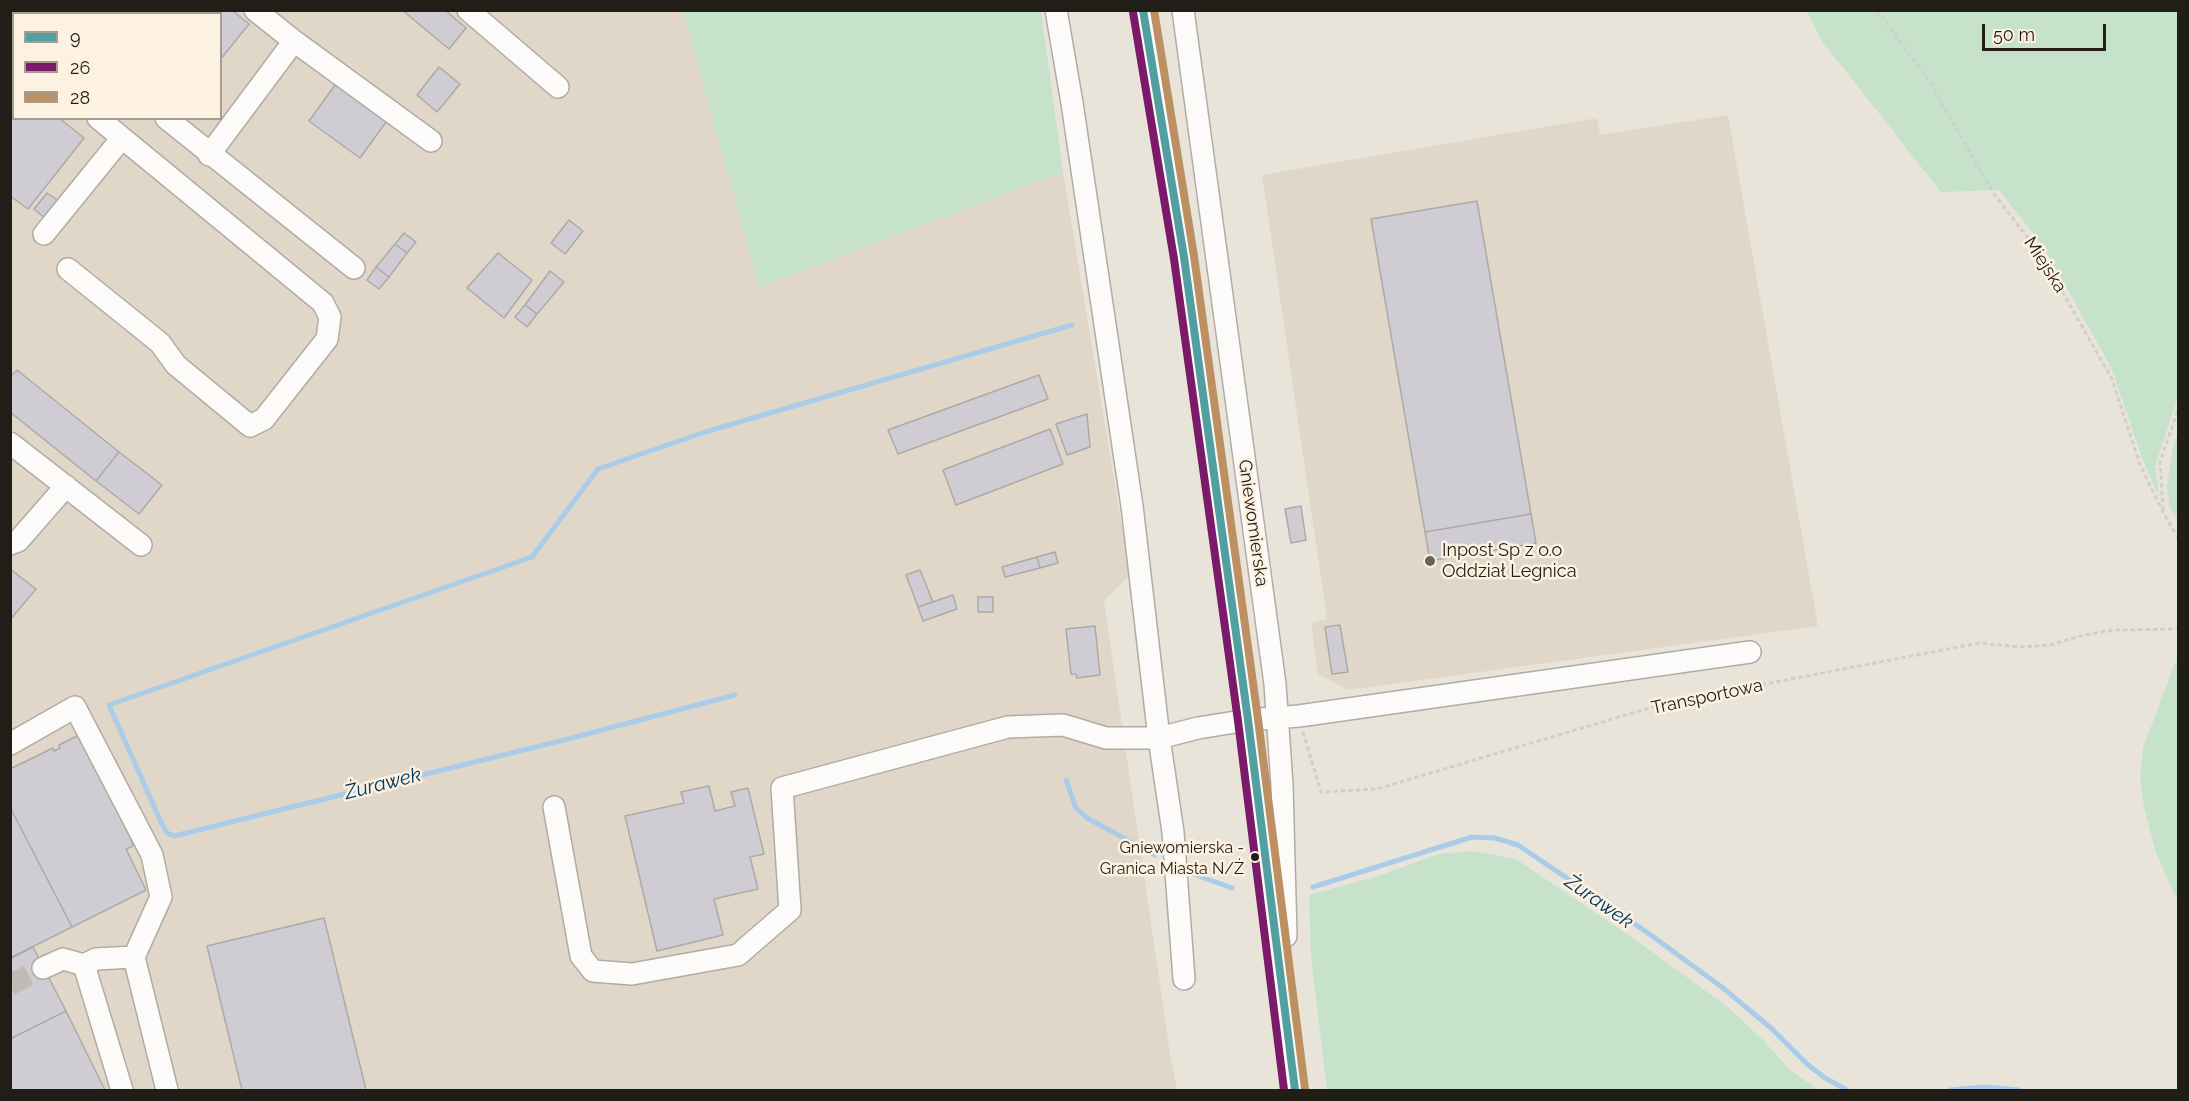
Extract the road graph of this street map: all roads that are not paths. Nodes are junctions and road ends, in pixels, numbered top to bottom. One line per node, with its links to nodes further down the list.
1 (37, 10): 7 (street)
2 (255, 10): 8 (street)
3 (468, 10): 9 (street)
4 (1056, 10): 25 (street)
5 (1143, 10): 24 (street, Gniewomierska)
6 (1183, 10): 23 (street, Gniewomierska)
7 (41, 12)
8 (294, 41): 13 (street); 14 (street)
9 (558, 87)
10 (100, 120): 12 (street)
11 (168, 120): 14 (street)
12 (122, 138): 15 (street); 17 (street)
13 (431, 141)
14 (209, 154): 16 (street)
15 (44, 234)
16 (354, 268)
17 (68, 269)
18 (10, 443): 19 (street)
19 (66, 486): 20 (street); 21 (street)
20 (10, 544)
21 (141, 545)
22 (1750, 652): 23 (street)
23 (1289, 717): 24 (street); 32 (street, Gniewomierska)
24 (1248, 720): 25 (street); 32 (street, Gniewomierska)
25 (1159, 738): 27 (street); 31 (street)
26 (10, 744): 28 (street)
27 (554, 807)
28 (134, 957): 29 (street); 34 (street)
29 (84, 965): 30 (street); 33 (street)
30 (44, 968)
31 (1184, 978)
32 (1288, 1038): 35 (street, Gniewomierska)
33 (122, 1090)
34 (167, 1090)
35 (1295, 1090)

